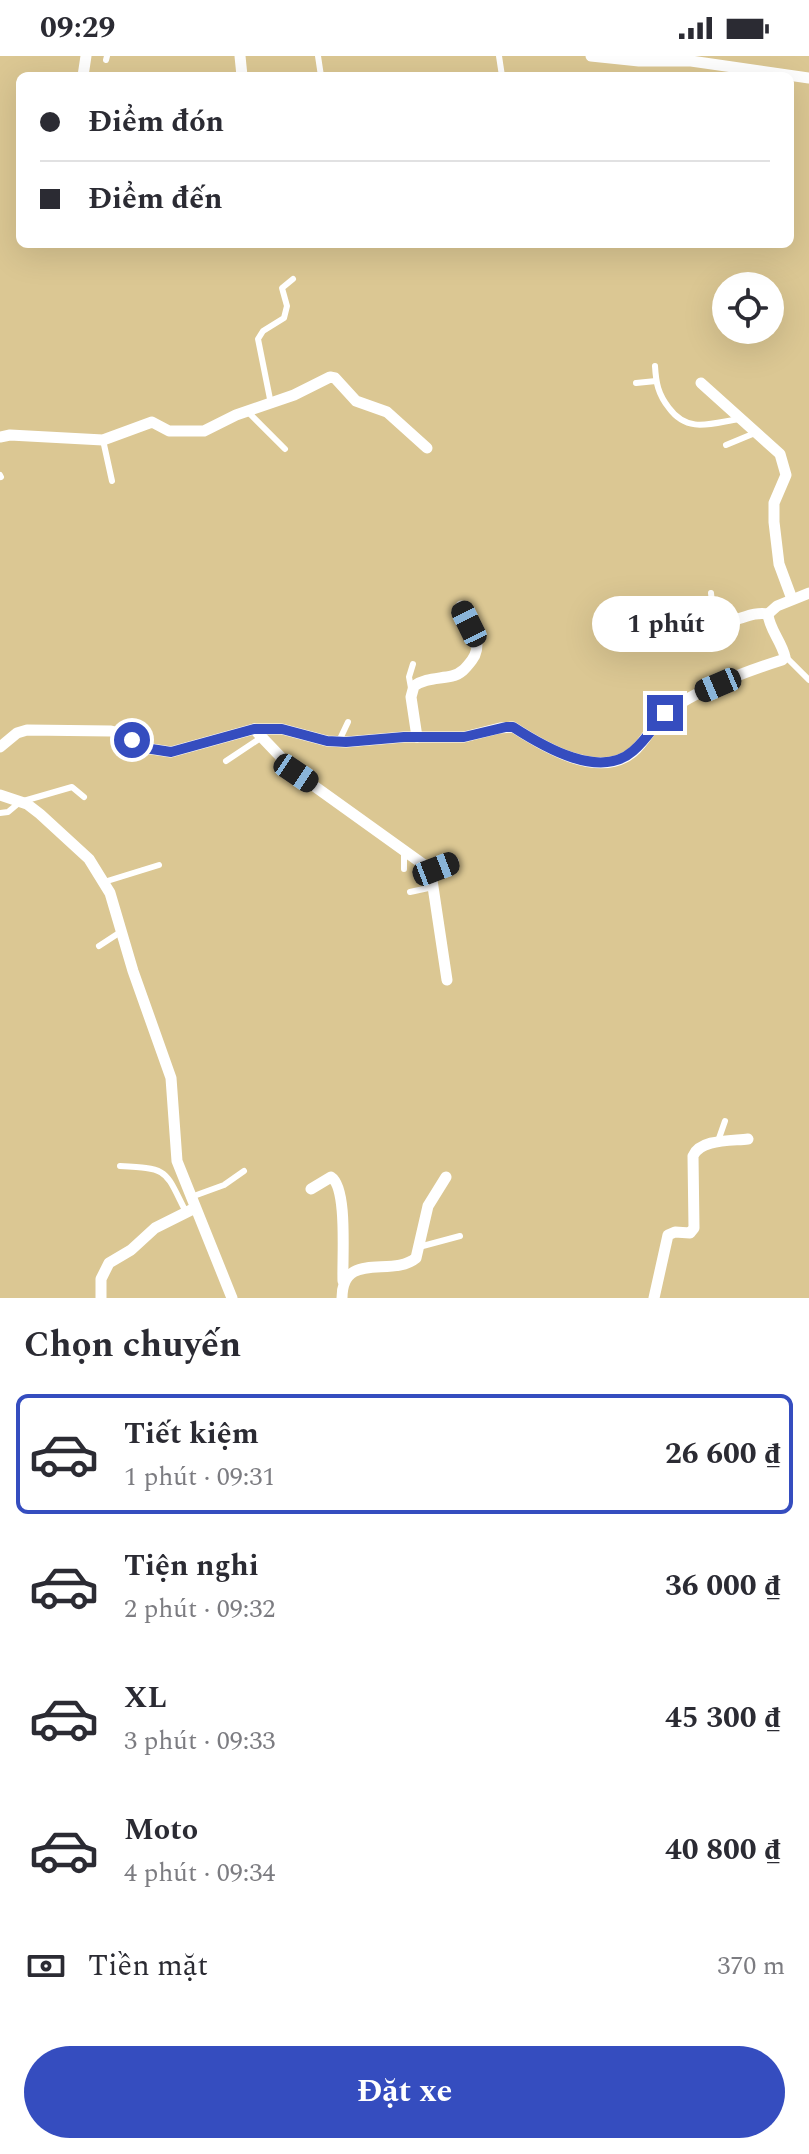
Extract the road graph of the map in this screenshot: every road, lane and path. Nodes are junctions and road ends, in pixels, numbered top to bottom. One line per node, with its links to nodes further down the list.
1 (591, 56): 2 (street)
2 (633, 58): 3 (street)
3 (767, 72)
4 (293, 279): 9 (lane)
5 (655, 366): 6 (lane)
6 (656, 381): 7 (lane); 11 (lane)
7 (636, 383)
8 (701, 383): 11 (street)
9 (271, 404): 10 (street); 16 (street)
10 (247, 411): 14 (street); 17 (lane)
11 (739, 419): 12 (street)
12 (755, 433): 15 (lane); 21 (street)
13 (0, 437): 14 (street)
14 (103, 440): 18 (lane)
15 (726, 445)
16 (427, 448)
17 (285, 449)
18 (112, 481)
19 (711, 593): 25 (lane)
20 (809, 593): 21 (street)
21 (792, 599): 23 (street)
22 (461, 606): 29 (street)
23 (768, 614): 25 (street); 26 (street)
24 (684, 618): 25 (street)
25 (714, 621)
26 (785, 657): 28 (lane); 32 (street)
27 (413, 664): 29 (lane)
28 (809, 680)
29 (412, 689): 32 (street)
30 (348, 722): 33 (lane)
31 (258, 733): 33 (street); 34 (street); 35 (lane); 40 (street)
32 (417, 737): 33 (street)
33 (339, 741)
34 (0, 747)
35 (226, 761)
36 (0, 795): 38 (street)
37 (84, 797): 38 (lane)
38 (20, 802): 39 (lane); 45 (street)
39 (0, 813)
40 (404, 849): 43 (lane); 44 (street)
41 (456, 861): 44 (lane)
42 (159, 865): 45 (lane)
43 (404, 869)
44 (430, 871): 46 (street)
45 (104, 882): 48 (street)
46 (433, 887): 47 (lane); 50 (street)
47 (410, 892)
48 (122, 931): 49 (lane); 58 (street)
49 (99, 946)
50 (447, 980)
51 (725, 1121): 53 (lane)
52 (748, 1139): 53 (street)
53 (717, 1144): 65 (street)
54 (120, 1166): 58 (lane)
55 (244, 1171): 58 (lane)
56 (446, 1177): 60 (street)
57 (311, 1189): 61 (street)
58 (191, 1206): 62 (street); 63 (street)
59 (460, 1236): 60 (lane)
60 (419, 1247): 61 (street)
61 (343, 1281): 64 (street)
62 (101, 1298)
63 (232, 1298)
64 (342, 1298)
65 (654, 1298)

